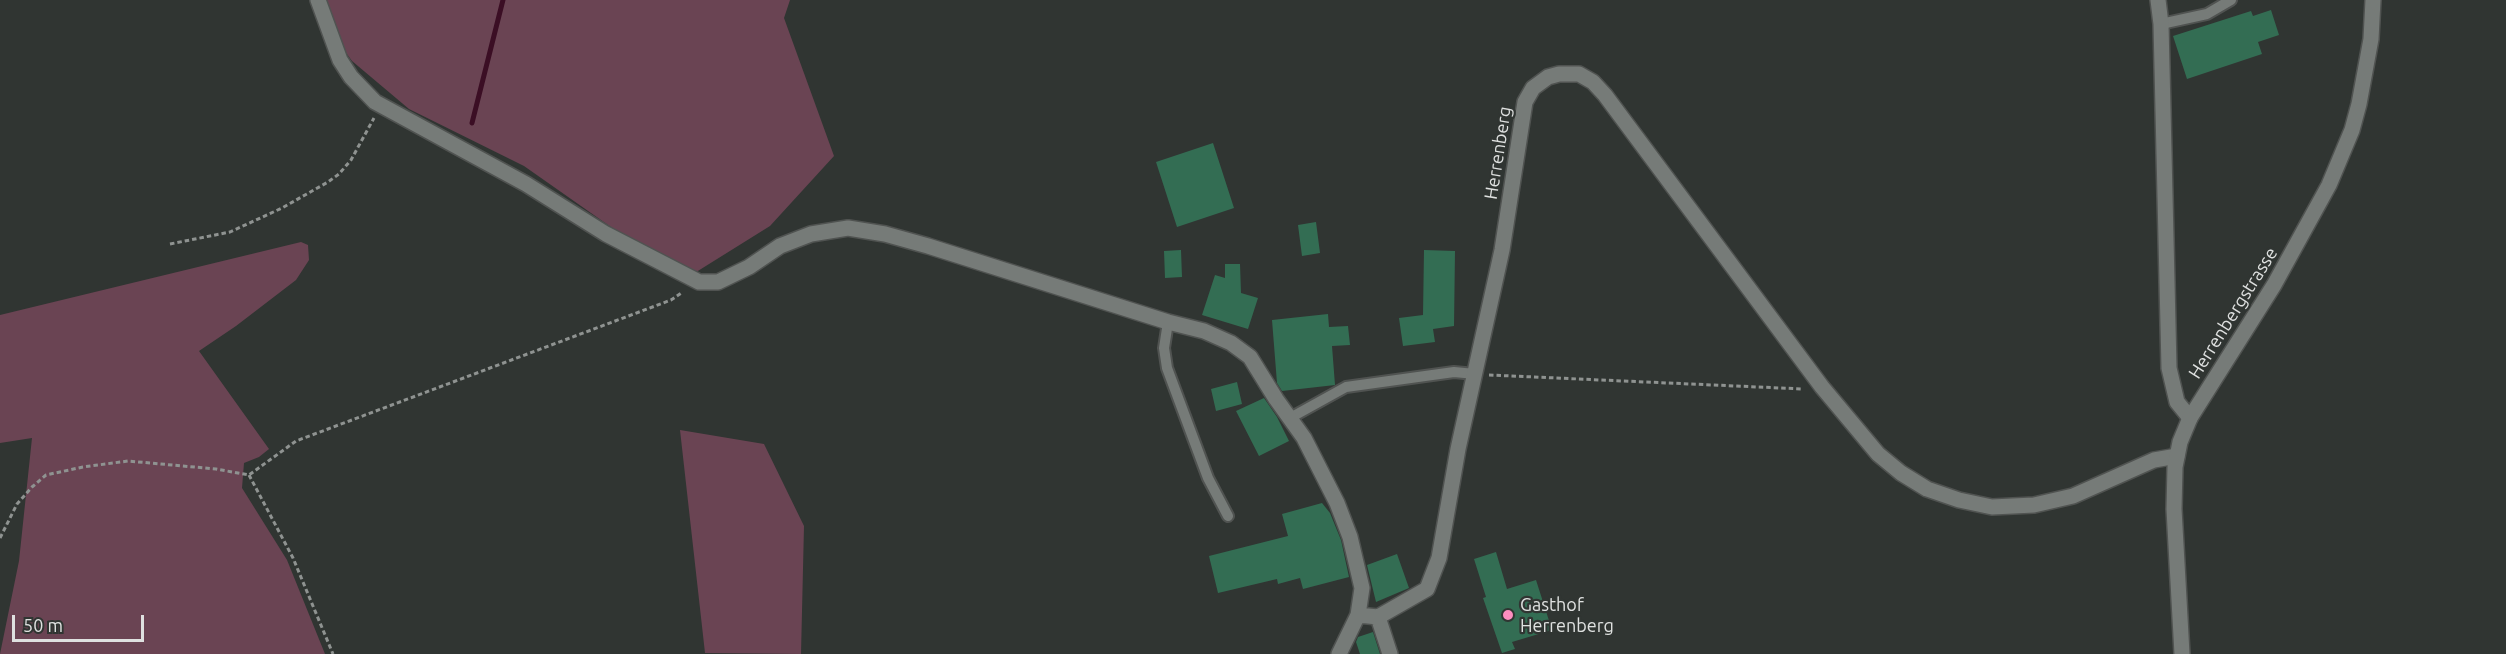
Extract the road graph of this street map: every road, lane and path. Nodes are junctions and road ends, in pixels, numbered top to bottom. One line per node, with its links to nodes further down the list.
1 (318, 0): 6 (street)
2 (2158, 0): 5 (street)
3 (2231, 0): 5 (lane)
4 (2373, 0): 13 (street, Herrenbergstrasse)
5 (2161, 24): 13 (street)
6 (380, 105): 7 (path); 8 (street)
7 (170, 244)
8 (699, 282): 9 (street); 15 (path)
9 (1168, 322): 12 (street); 16 (lane)
10 (1475, 374): 11 (path); 11 (street, Herrenberg); 12 (lane); 19 (street, Herrenberg)
11 (1822, 387): 14 (street, Herrenberg)
12 (1290, 418): 18 (street)
13 (2190, 418): 14 (street, Herrenbergstrasse)
14 (2177, 456): 23 (street, Herrenbergstrasse)
15 (249, 475): 17 (path); 20 (path)
16 (1228, 516)
17 (0, 538)
18 (1358, 615): 19 (street); 21 (street)
19 (1378, 617): 22 (street)
20 (333, 654)
21 (1339, 654)
22 (1390, 654)
23 (2182, 654)

